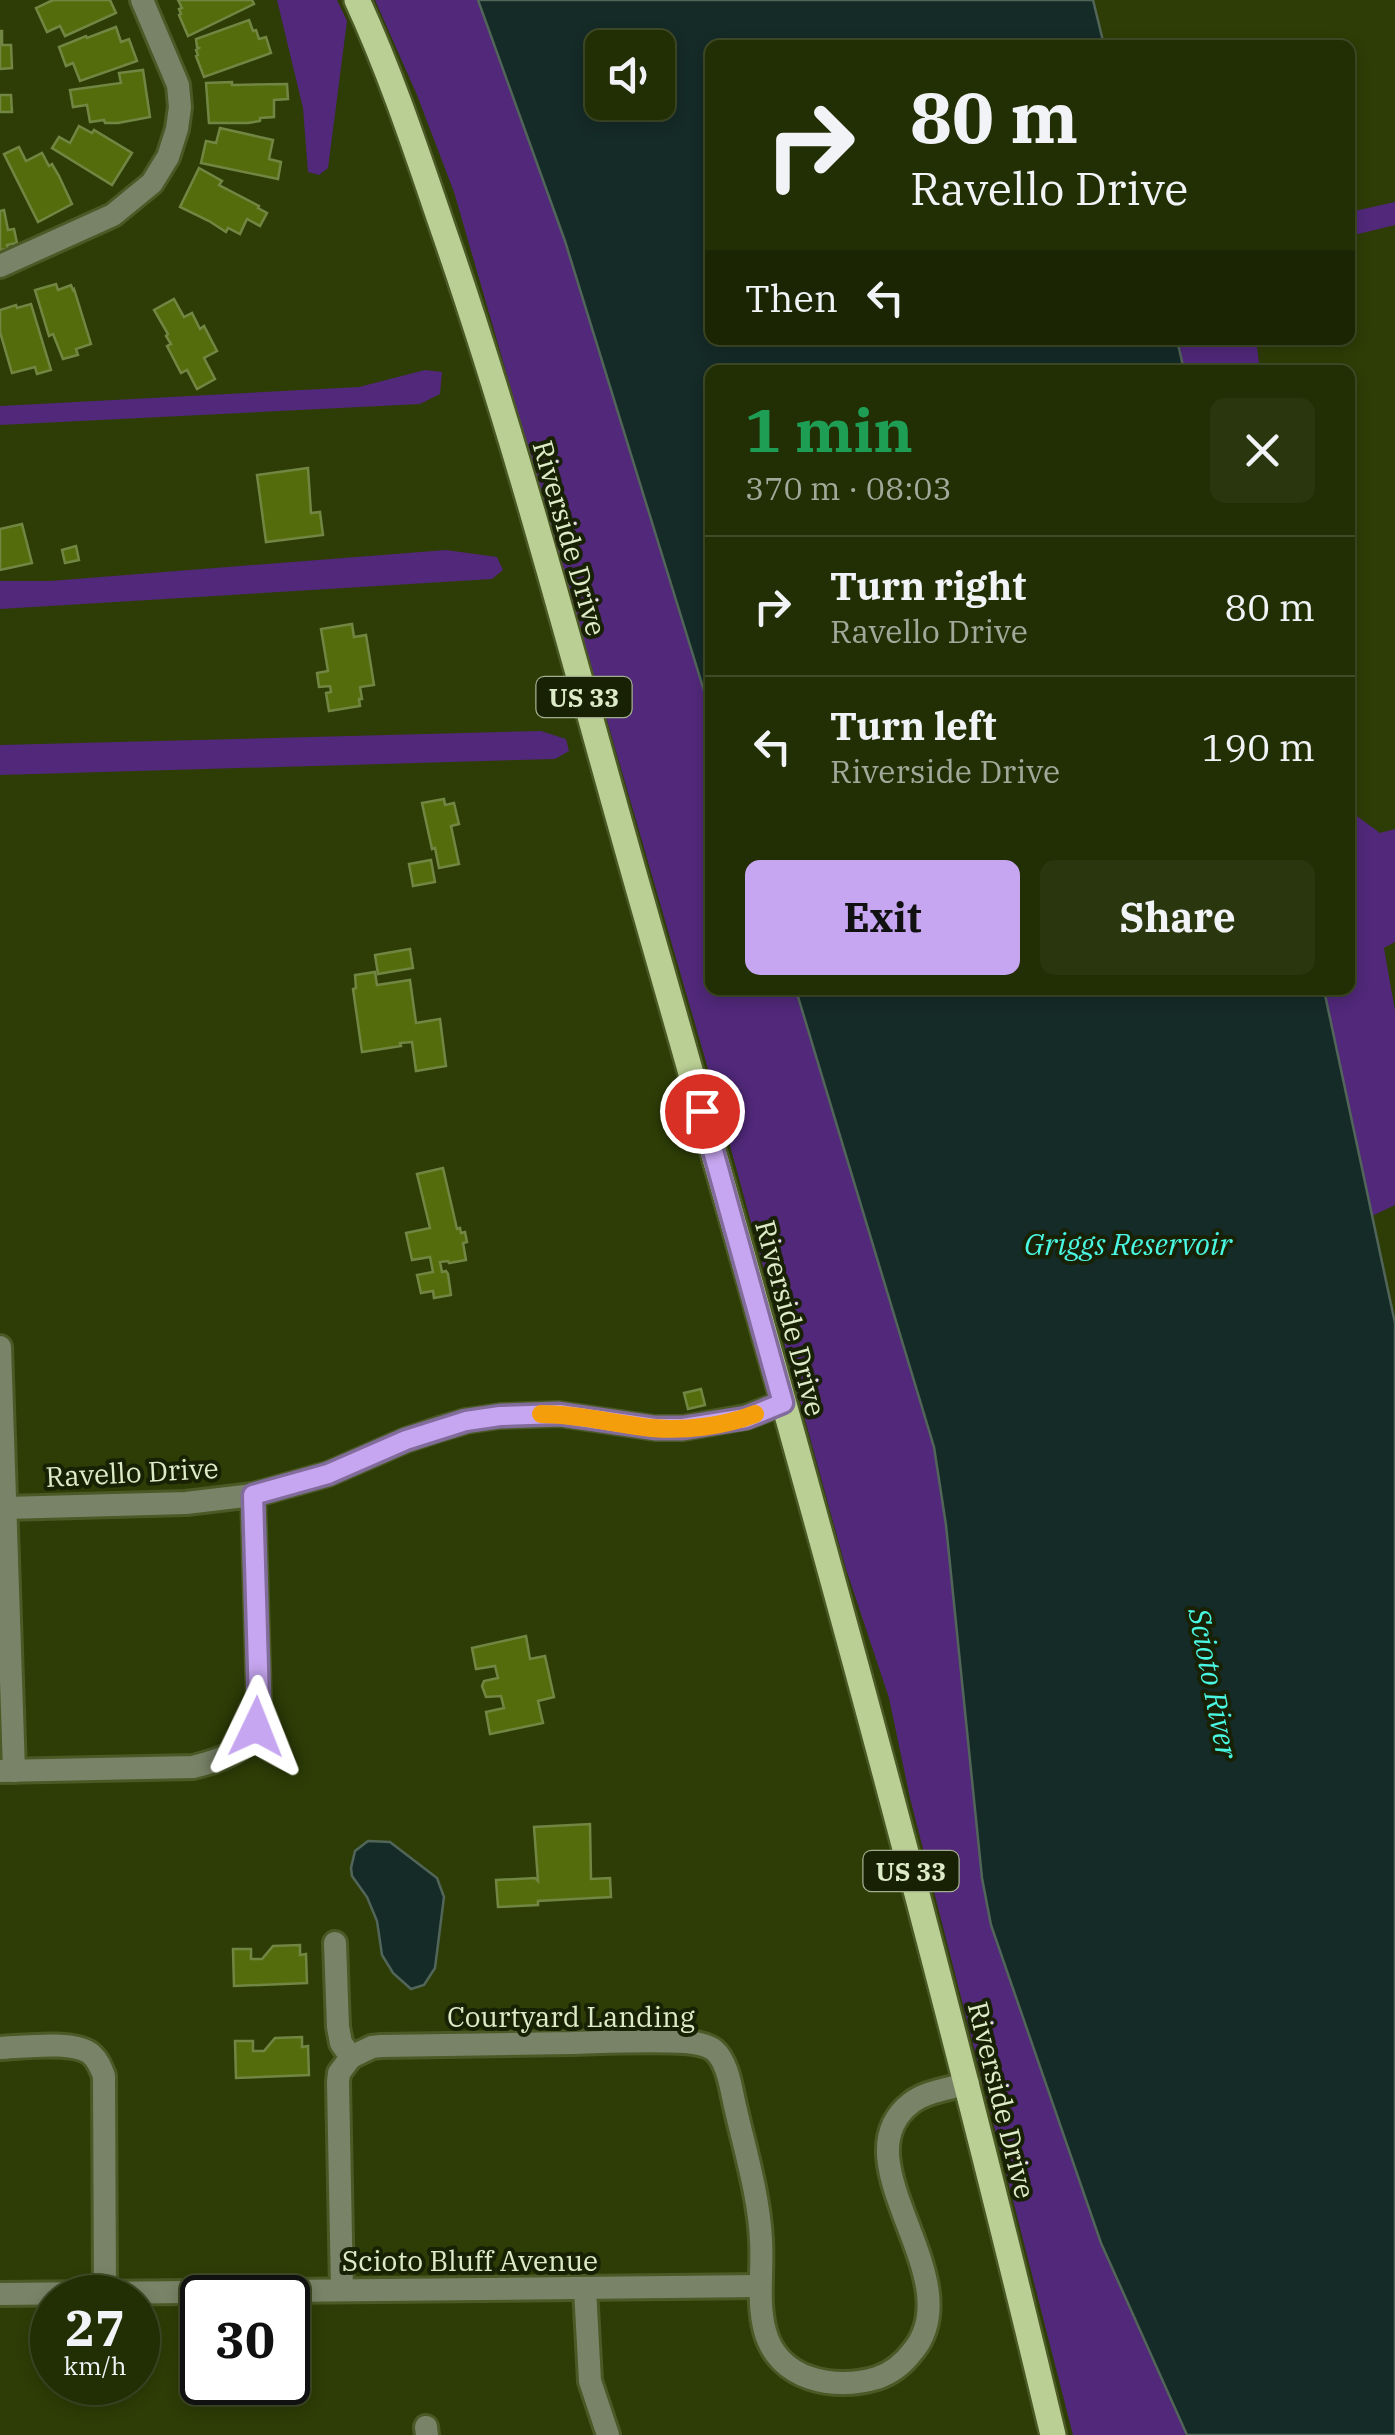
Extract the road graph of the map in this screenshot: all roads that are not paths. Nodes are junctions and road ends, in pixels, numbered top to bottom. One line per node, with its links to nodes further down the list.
1 (142, 0): 3 (street)
2 (357, 0): 5 (main road, Riverside Drive / US 33)
3 (0, 266)
4 (0, 1347): 7 (street)
5 (783, 1403): 6 (street, Ravello Drive); 12 (main road, Riverside Drive / US 33)
6 (253, 1495): 7 (street, Ravello Drive); 8 (street)
7 (6, 1508): 8 (street)
8 (7, 1771)
9 (336, 1943): 11 (street)
10 (0, 2048): 13 (street)
11 (351, 2058): 14 (street, Courtyard Landing); 16 (street)
12 (968, 2083): 14 (street, Courtyard Landing); 21 (main road, Riverside Drive / US 33)
13 (106, 2275)
14 (760, 2286): 15 (street, Scioto Bluff Avenue)
15 (585, 2289): 16 (street, Scioto Bluff Avenue); 20 (street)
16 (342, 2290): 17 (street, Scioto Bluff Avenue)
17 (160, 2292)
18 (30, 2293): 19 (street, Scioto Bluff Avenue)
19 (0, 2294)
20 (608, 2435)
21 (1054, 2435)

